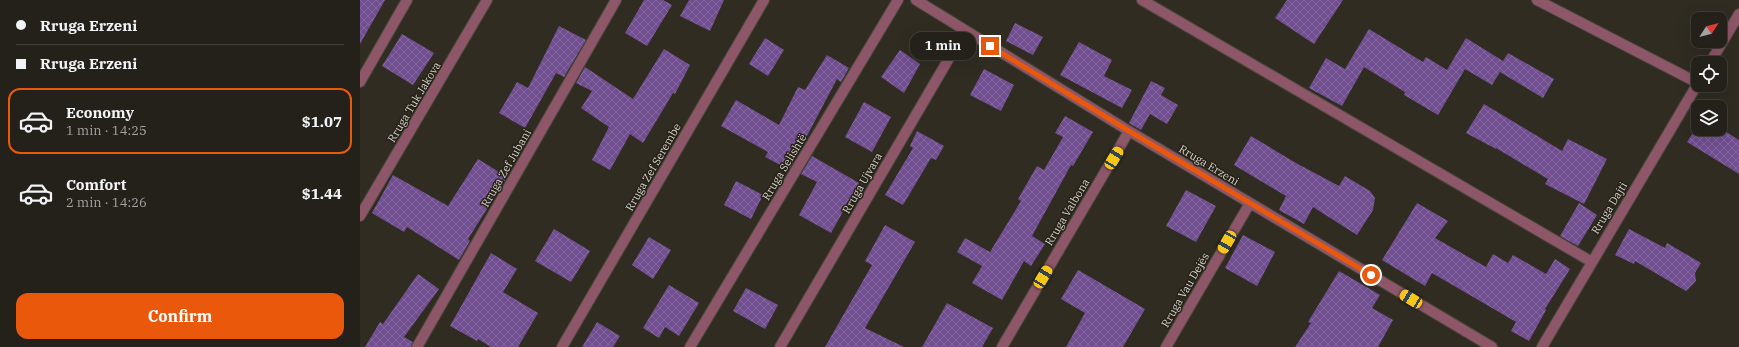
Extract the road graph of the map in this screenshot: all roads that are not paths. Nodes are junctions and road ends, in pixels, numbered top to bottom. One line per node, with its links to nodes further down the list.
1 (407, 0): 13 (street)
2 (488, 0): 17 (street, Rruga Tuk Jakova)
3 (616, 0): 19 (street, Rruga Zef Jubani)
4 (764, 0): 20 (street, Rruga Zef Serembe)
5 (898, 0): 21 (street, Rruga Selishtë)
6 (916, 0): 10 (street, Rruga Erzeni)
7 (1142, 0): 18 (street)
8 (1537, 0): 12 (street)
9 (1739, 14): 11 (street)
10 (965, 31): 15 (street, Rruga Erzeni); 22 (street, Rruga Ujvara)
11 (1714, 56)
12 (1691, 79)
13 (360, 82)
14 (1693, 92): 18 (street, Rruga Dajti)
15 (1129, 131): 16 (street, Rruga Erzeni); 23 (street, Rruga Valbona)
16 (1250, 203): 24 (street, Rruga Vau Dejës); 25 (street, Rruga Erzeni)
17 (360, 216)
18 (1592, 262): 26 (street, Rruga Dajti)
19 (417, 347)
20 (562, 347)
21 (690, 347)
22 (780, 347)
23 (1002, 347)
24 (1166, 347)
25 (1492, 347)
26 (1542, 347)

